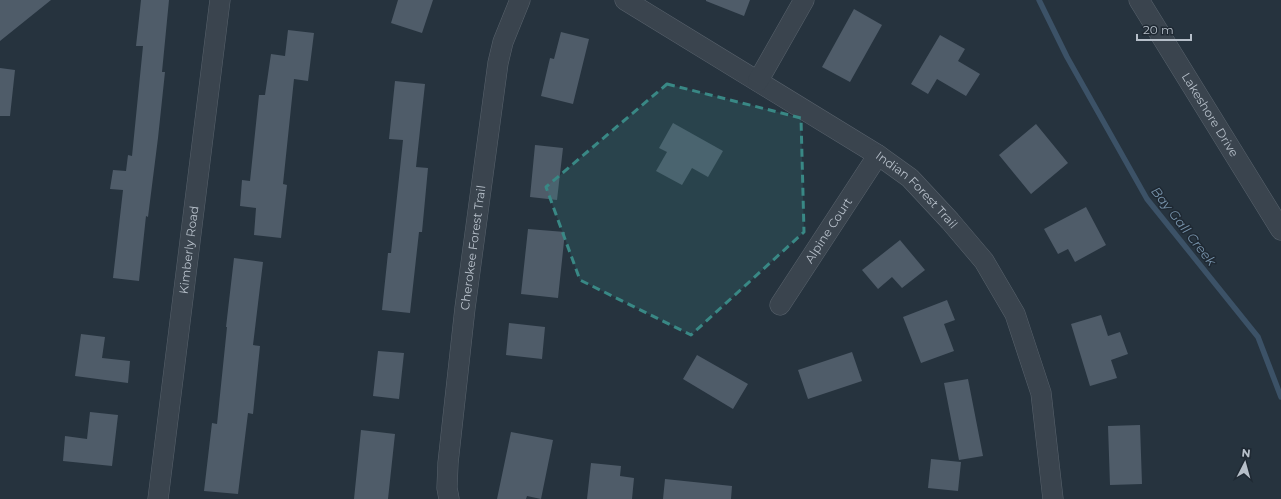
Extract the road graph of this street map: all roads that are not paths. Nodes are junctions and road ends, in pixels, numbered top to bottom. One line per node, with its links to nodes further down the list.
1 (220, 0): 10 (street, Kimberly Road)
2 (520, 0): 11 (street, Cherokee Forest Trail)
3 (625, 0): 6 (street, Indian Forest Trail)
4 (804, 0): 6 (street)
5 (1139, 0): 8 (street, Lakeshore Drive)
6 (758, 81): 7 (street, Indian Forest Trail)
7 (878, 155): 9 (street, Alpine Court); 12 (street, Indian Forest Trail)
8 (1281, 230)
9 (780, 305)
10 (158, 499)
11 (448, 499)
12 (1053, 499)

